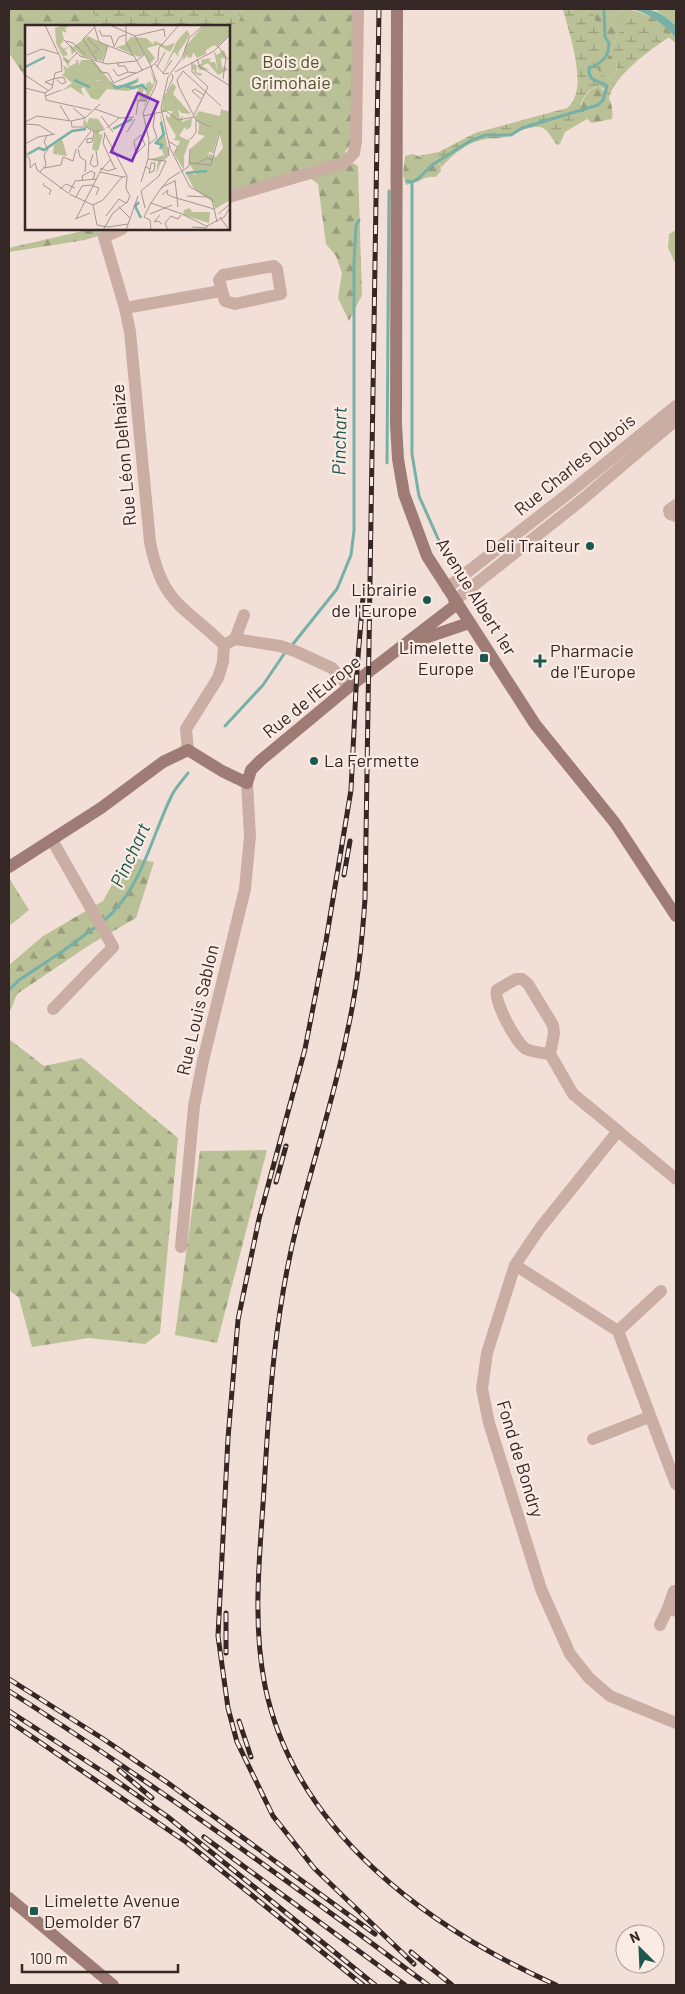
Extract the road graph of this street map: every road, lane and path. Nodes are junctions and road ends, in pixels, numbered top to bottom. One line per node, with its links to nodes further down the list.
1 (358, 9): 3 (street)
2 (397, 9): 14 (main road, Avenue Albert 1er)
3 (230, 197)
4 (120, 230): 6 (street, Rue Léon Delhaize)
5 (221, 291): 5 (street); 6 (street)
6 (125, 308): 18 (street, Rue Léon Delhaize)
7 (676, 406): 9 (street, Rue Charles Dubois)
8 (676, 420): 9 (street, Rue Charles Dubois)
9 (574, 498): 12 (street, Rue Charles Dubois); 13 (street, Rue Charles Dubois)
10 (676, 505): 11 (street)
11 (676, 516)
12 (505, 543): 13 (street); 14 (street, Rue Charles Dubois)
13 (513, 554): 15 (street, Rue Charles Dubois)
14 (447, 588): 15 (main road, Avenue Albert 1er)
15 (456, 602): 17 (main road, Avenue Albert 1er); 19 (main road, Rue de l'Europe)
16 (244, 615): 18 (street)
17 (469, 623): 19 (main road, Rue de l'Europe); 25 (main road, Avenue Albert 1er)
18 (230, 642): 20 (street); 21 (street)
19 (406, 644): 20 (main road, Rue de l'Europe)
20 (349, 687): 22 (main road, Rue de l'Europe)
21 (188, 750): 22 (main road); 23 (main road)
22 (247, 783): 30 (street, Rue Louis Sablon)
23 (52, 840): 24 (main road); 26 (street)
24 (9, 867)
25 (676, 916)
26 (53, 1009)
27 (550, 1054): 27 (street); 28 (street)
28 (618, 1131): 29 (street); 31 (street, Fond de Bondry)
29 (676, 1178)
30 (182, 1247)
31 (514, 1265): 33 (street); 40 (street, Fond de Bondry)
32 (661, 1291): 33 (street)
33 (618, 1331): 34 (street)
34 (649, 1417): 35 (street); 36 (street)
35 (594, 1439)
36 (676, 1484)
37 (674, 1590): 38 (street)
38 (672, 1610): 39 (street)
39 (660, 1625)
40 (676, 1723)
41 (9, 1898): 42 (main road)
42 (113, 1985)

